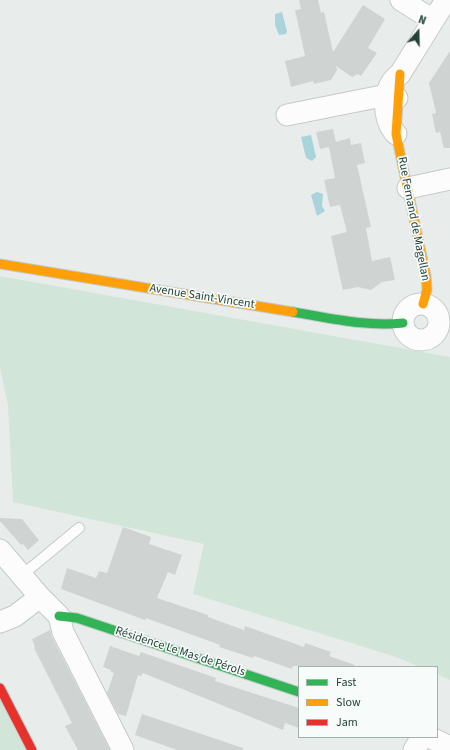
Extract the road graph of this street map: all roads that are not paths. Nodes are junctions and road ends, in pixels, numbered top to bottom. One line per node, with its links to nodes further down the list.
1 (401, 0): 3 (street)
2 (446, 0): 3 (street, Rue Fernand de Magellan)
3 (433, 20): 4 (street, Rue Fernand de Magellan)
4 (392, 97): 5 (street); 6 (street, Rue Fernand de Magellan)
5 (287, 115)
6 (396, 134): 8 (street, Rue Fernand de Magellan)
7 (450, 179): 8 (street)
8 (408, 188): 10 (street, Rue Fernand de Magellan)
9 (0, 264): 11 (street, Avenue Saint-Vincent)
10 (423, 304): 11 (street); 12 (street)
11 (403, 323): 12 (street)
12 (444, 334)
13 (79, 528): 15 (lane)
14 (0, 550): 15 (street)
15 (22, 576): 16 (street)
16 (40, 597): 17 (street); 18 (street)
17 (59, 616): 20 (street, Résidence Le Mas de Pérols); 25 (street)
18 (0, 622)
19 (0, 688): 24 (street)
20 (298, 692)
21 (421, 738): 26 (street)
22 (431, 738): 23 (street)
23 (450, 747)
24 (32, 750)
25 (124, 750)
26 (414, 750)

